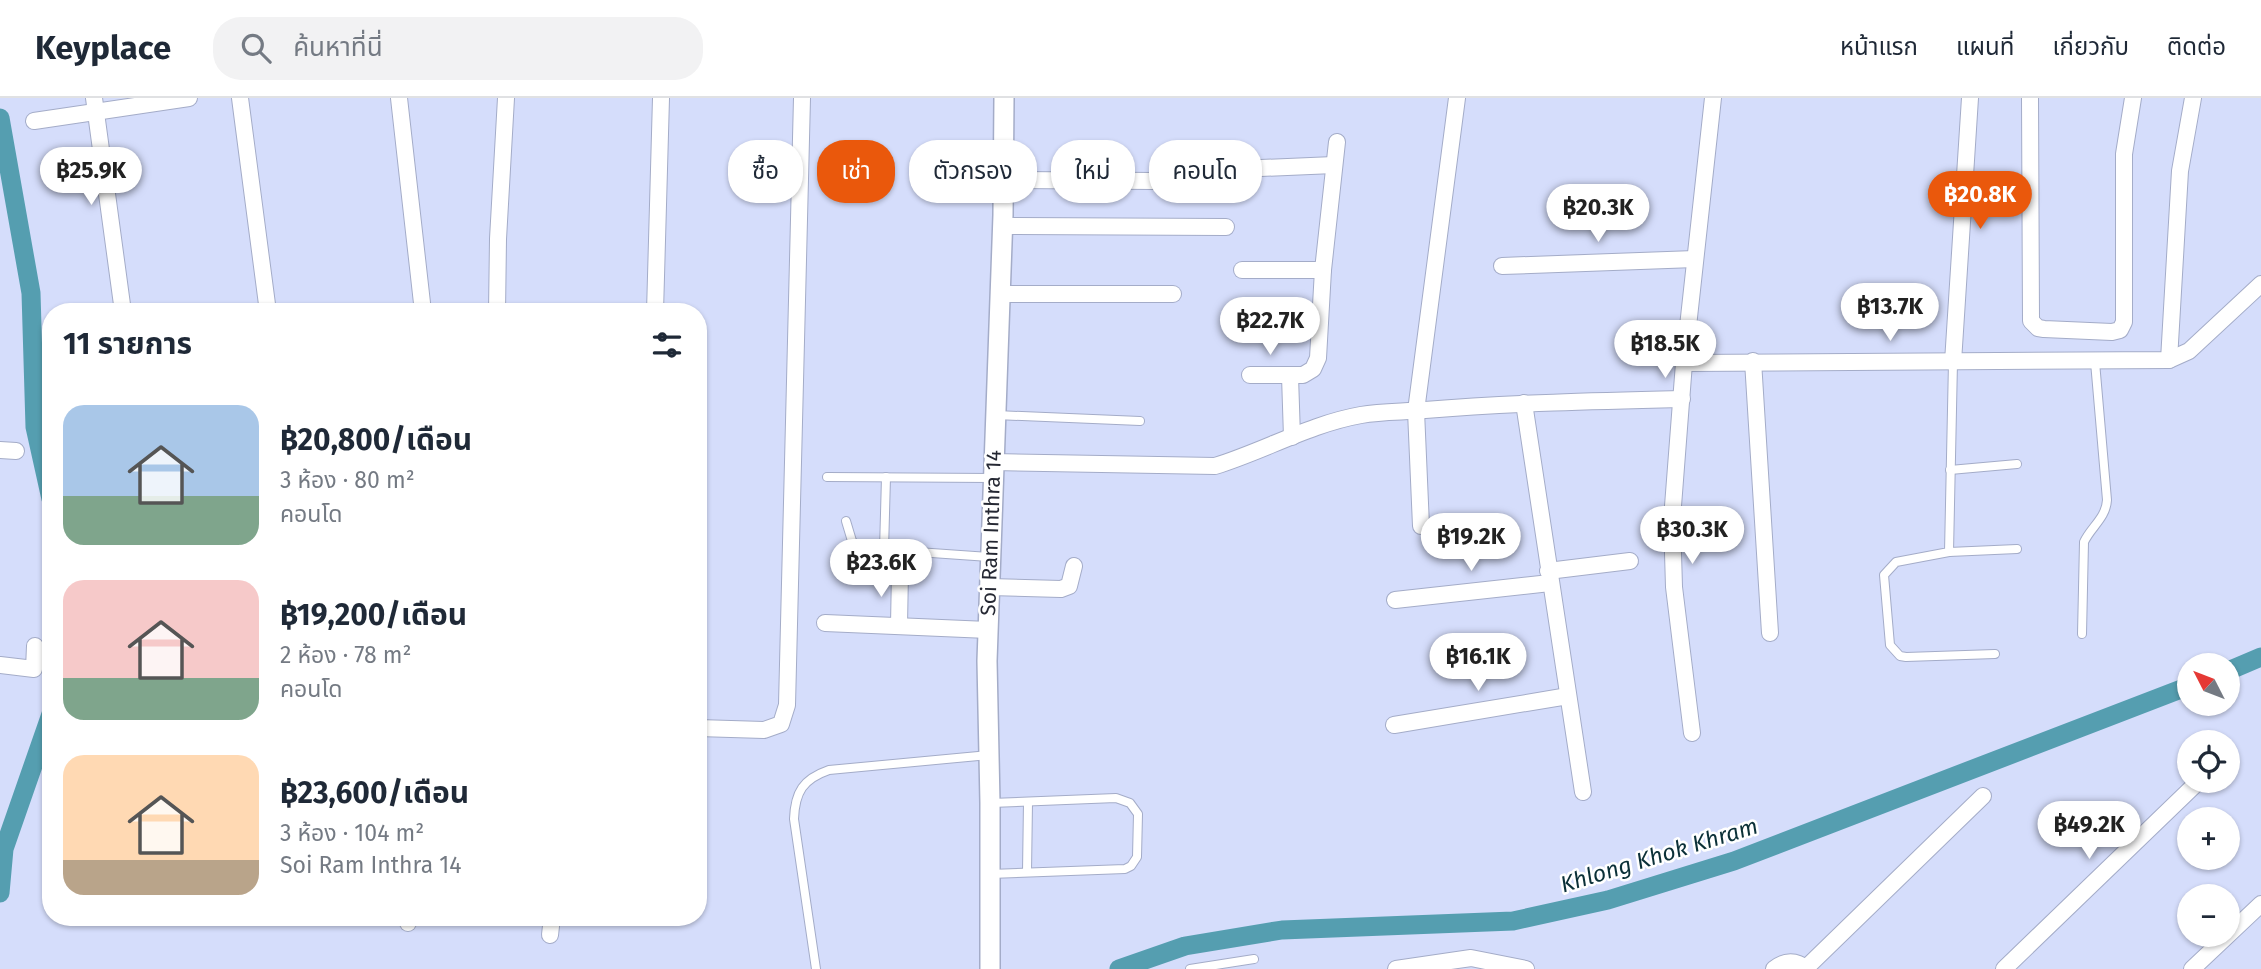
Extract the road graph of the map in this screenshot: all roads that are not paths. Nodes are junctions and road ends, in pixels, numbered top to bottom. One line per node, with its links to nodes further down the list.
1 (189, 98): 14 (street)
2 (240, 98): 33 (street)
3 (399, 98): 34 (street)
4 (506, 98): 35 (street)
5 (661, 98): 36 (street)
6 (802, 98): 77 (street)
7 (1004, 98): 16 (street, Soi Ram Inthra 14)
8 (1457, 98): 46 (street)
9 (1713, 98): 25 (street)
10 (1970, 98): 39 (street)
11 (2030, 98): 12 (street)
12 (2133, 98)
13 (2193, 98): 37 (street)
14 (95, 105): 15 (street); 32 (street)
15 (34, 121)
16 (1004, 140)
17 (1337, 142): 18 (street)
18 (1334, 165): 19 (street); 28 (street)
19 (1262, 168)
20 (1037, 180): 21 (street)
21 (1149, 181)
22 (1004, 203): 23 (street, Soi Ram Inthra 14)
23 (1003, 226): 24 (street); 30 (street, Soi Ram Inthra 14)
24 (1226, 227)
25 (1695, 259): 26 (street); 41 (street)
26 (1502, 266)
27 (1242, 270): 28 (street)
28 (1322, 270): 43 (street)
29 (2261, 284): 37 (street)
30 (1000, 294): 31 (street); 47 (street, Soi Ram Inthra 14)
31 (1173, 294)
32 (122, 303)
33 (267, 303)
34 (422, 303)
35 (497, 303)
36 (655, 303)
37 (2169, 360): 40 (street)
38 (1753, 362): 39 (street); 41 (street); 70 (street)
39 (1953, 362): 40 (street); 52 (lane)
40 (2095, 362): 71 (lane)
41 (1684, 363): 44 (street)
42 (1250, 374): 43 (street)
43 (1290, 376): 49 (street)
44 (1682, 399): 45 (street); 78 (street)
45 (1524, 403): 46 (street); 64 (street)
46 (1416, 411): 49 (street); 56 (street)
47 (995, 415): 48 (lane); 51 (street, Soi Ram Inthra 14)
48 (1140, 421)
49 (1292, 437): 51 (street)
50 (2017, 464): 52 (lane)
51 (993, 470): 54 (lane); 60 (street, Soi Ram Inthra 14)
52 (1951, 470): 59 (lane)
53 (827, 477): 54 (lane)
54 (886, 477): 57 (lane)
55 (846, 521): 57 (lane)
56 (1421, 526)
57 (884, 550): 60 (lane)
58 (2017, 550): 59 (lane)
59 (1949, 552): 73 (lane)
60 (990, 557): 65 (street, Soi Ram Inthra 14)
61 (1630, 561): 64 (street)
62 (1074, 566): 65 (street)
63 (900, 572): 68 (street)
64 (1549, 577): 66 (street); 75 (street)
65 (989, 587): 69 (street, Soi Ram Inthra 14)
66 (1395, 600)
67 (825, 623): 68 (street)
68 (899, 625): 69 (street)
69 (988, 630): 79 (street, Soi Ram Inthra 14)
70 (1770, 633)
71 (2082, 634)
72 (35, 646): 74 (street)
73 (1995, 654)
74 (0, 665)
75 (1568, 696): 76 (street); 80 (street)
76 (1394, 725)
77 (707, 728)
78 (1692, 733)
79 (989, 755): 84 (street, Soi Ram Inthra 14); 92 (lane)
80 (1583, 792)
81 (2187, 793): 98 (street)
82 (1983, 796): 97 (street)
83 (1028, 802): 84 (lane); 85 (lane); 85 (lane)
84 (990, 803): 86 (street, Soi Ram Inthra 14)
85 (1027, 872): 86 (lane)
86 (990, 874): 91 (street, Soi Ram Inthra 14)
87 (2261, 904): 99 (street)
88 (552, 926): 89 (street)
89 (551, 935)
90 (1254, 959): 93 (lane)
91 (990, 965)
92 (816, 969)
93 (1190, 969)
94 (1396, 969): 95 (street)
95 (1526, 969)
96 (1774, 969): 97 (street)
97 (1806, 969)
98 (2004, 969)
99 (2192, 969)

